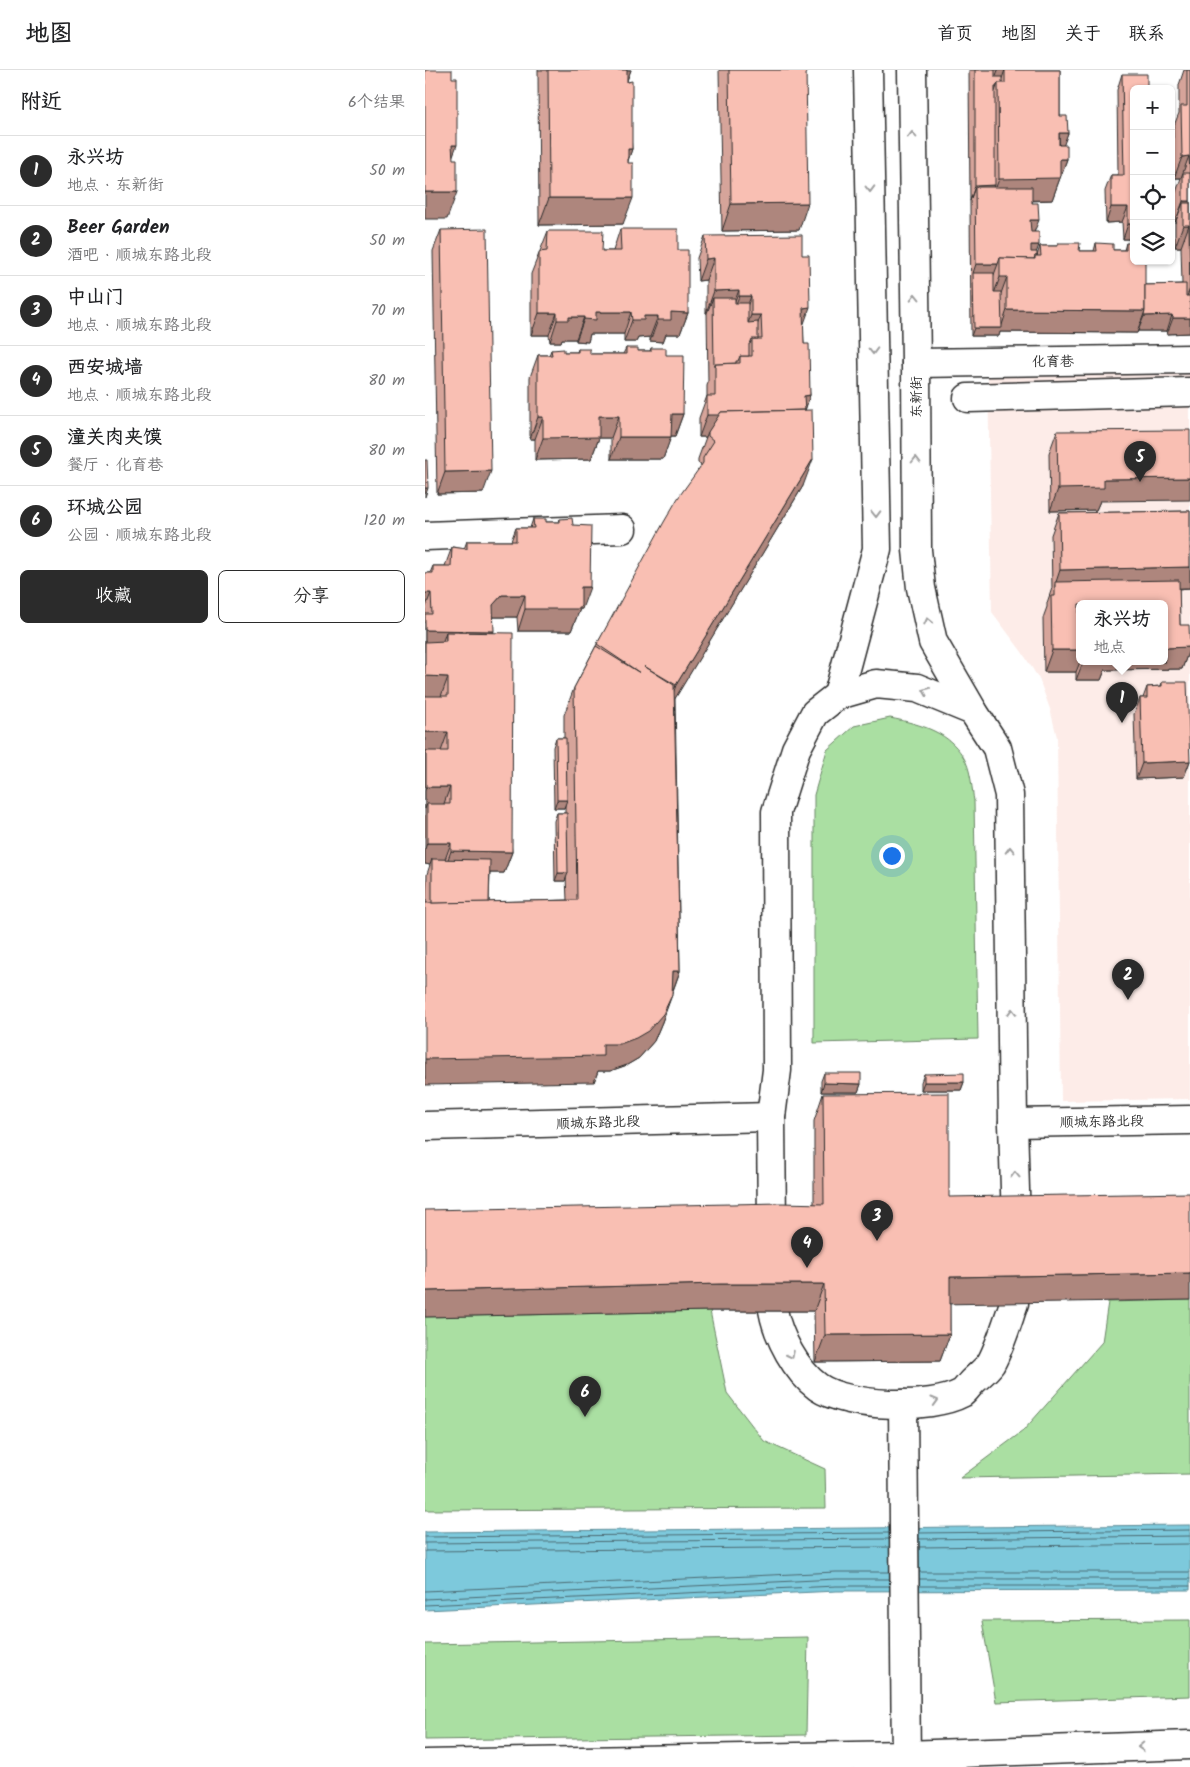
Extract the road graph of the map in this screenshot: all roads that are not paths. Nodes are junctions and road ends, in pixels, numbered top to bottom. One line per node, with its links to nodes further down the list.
1 (868, 70): 9 (main road, one-way to 9)
2 (912, 70): 4 (main road, 东新街, one-way to 2)
3 (1190, 360): 4 (main road, 化育巷)
4 (916, 363): 10 (main road, 东新街, one-way to 4)
5 (1190, 392): 6 (main road)
6 (968, 398)
7 (621, 530): 8 (main road)
8 (425, 536)
9 (838, 695): 10 (main road, one-way to 9); 11 (main road)
10 (973, 711): 13 (main road, 东新街, one-way to 10)
11 (771, 1117): 14 (main road, 顺城东路北段); 16 (main road)
12 (1190, 1120): 13 (main road, 顺城东路北段)
13 (1013, 1123): 15 (main road, 东新街, one-way to 13)
14 (425, 1126)
15 (1016, 1223)
16 (772, 1230)
17 (1014, 1303): 19 (main road, one-way to 17)
18 (773, 1310): 19 (main road, one-way to 19)
19 (903, 1404): 21 (main road)
20 (1190, 1745): 21 (main road, one-way to 21)
21 (905, 1761): 22 (main road)
22 (425, 1764)

